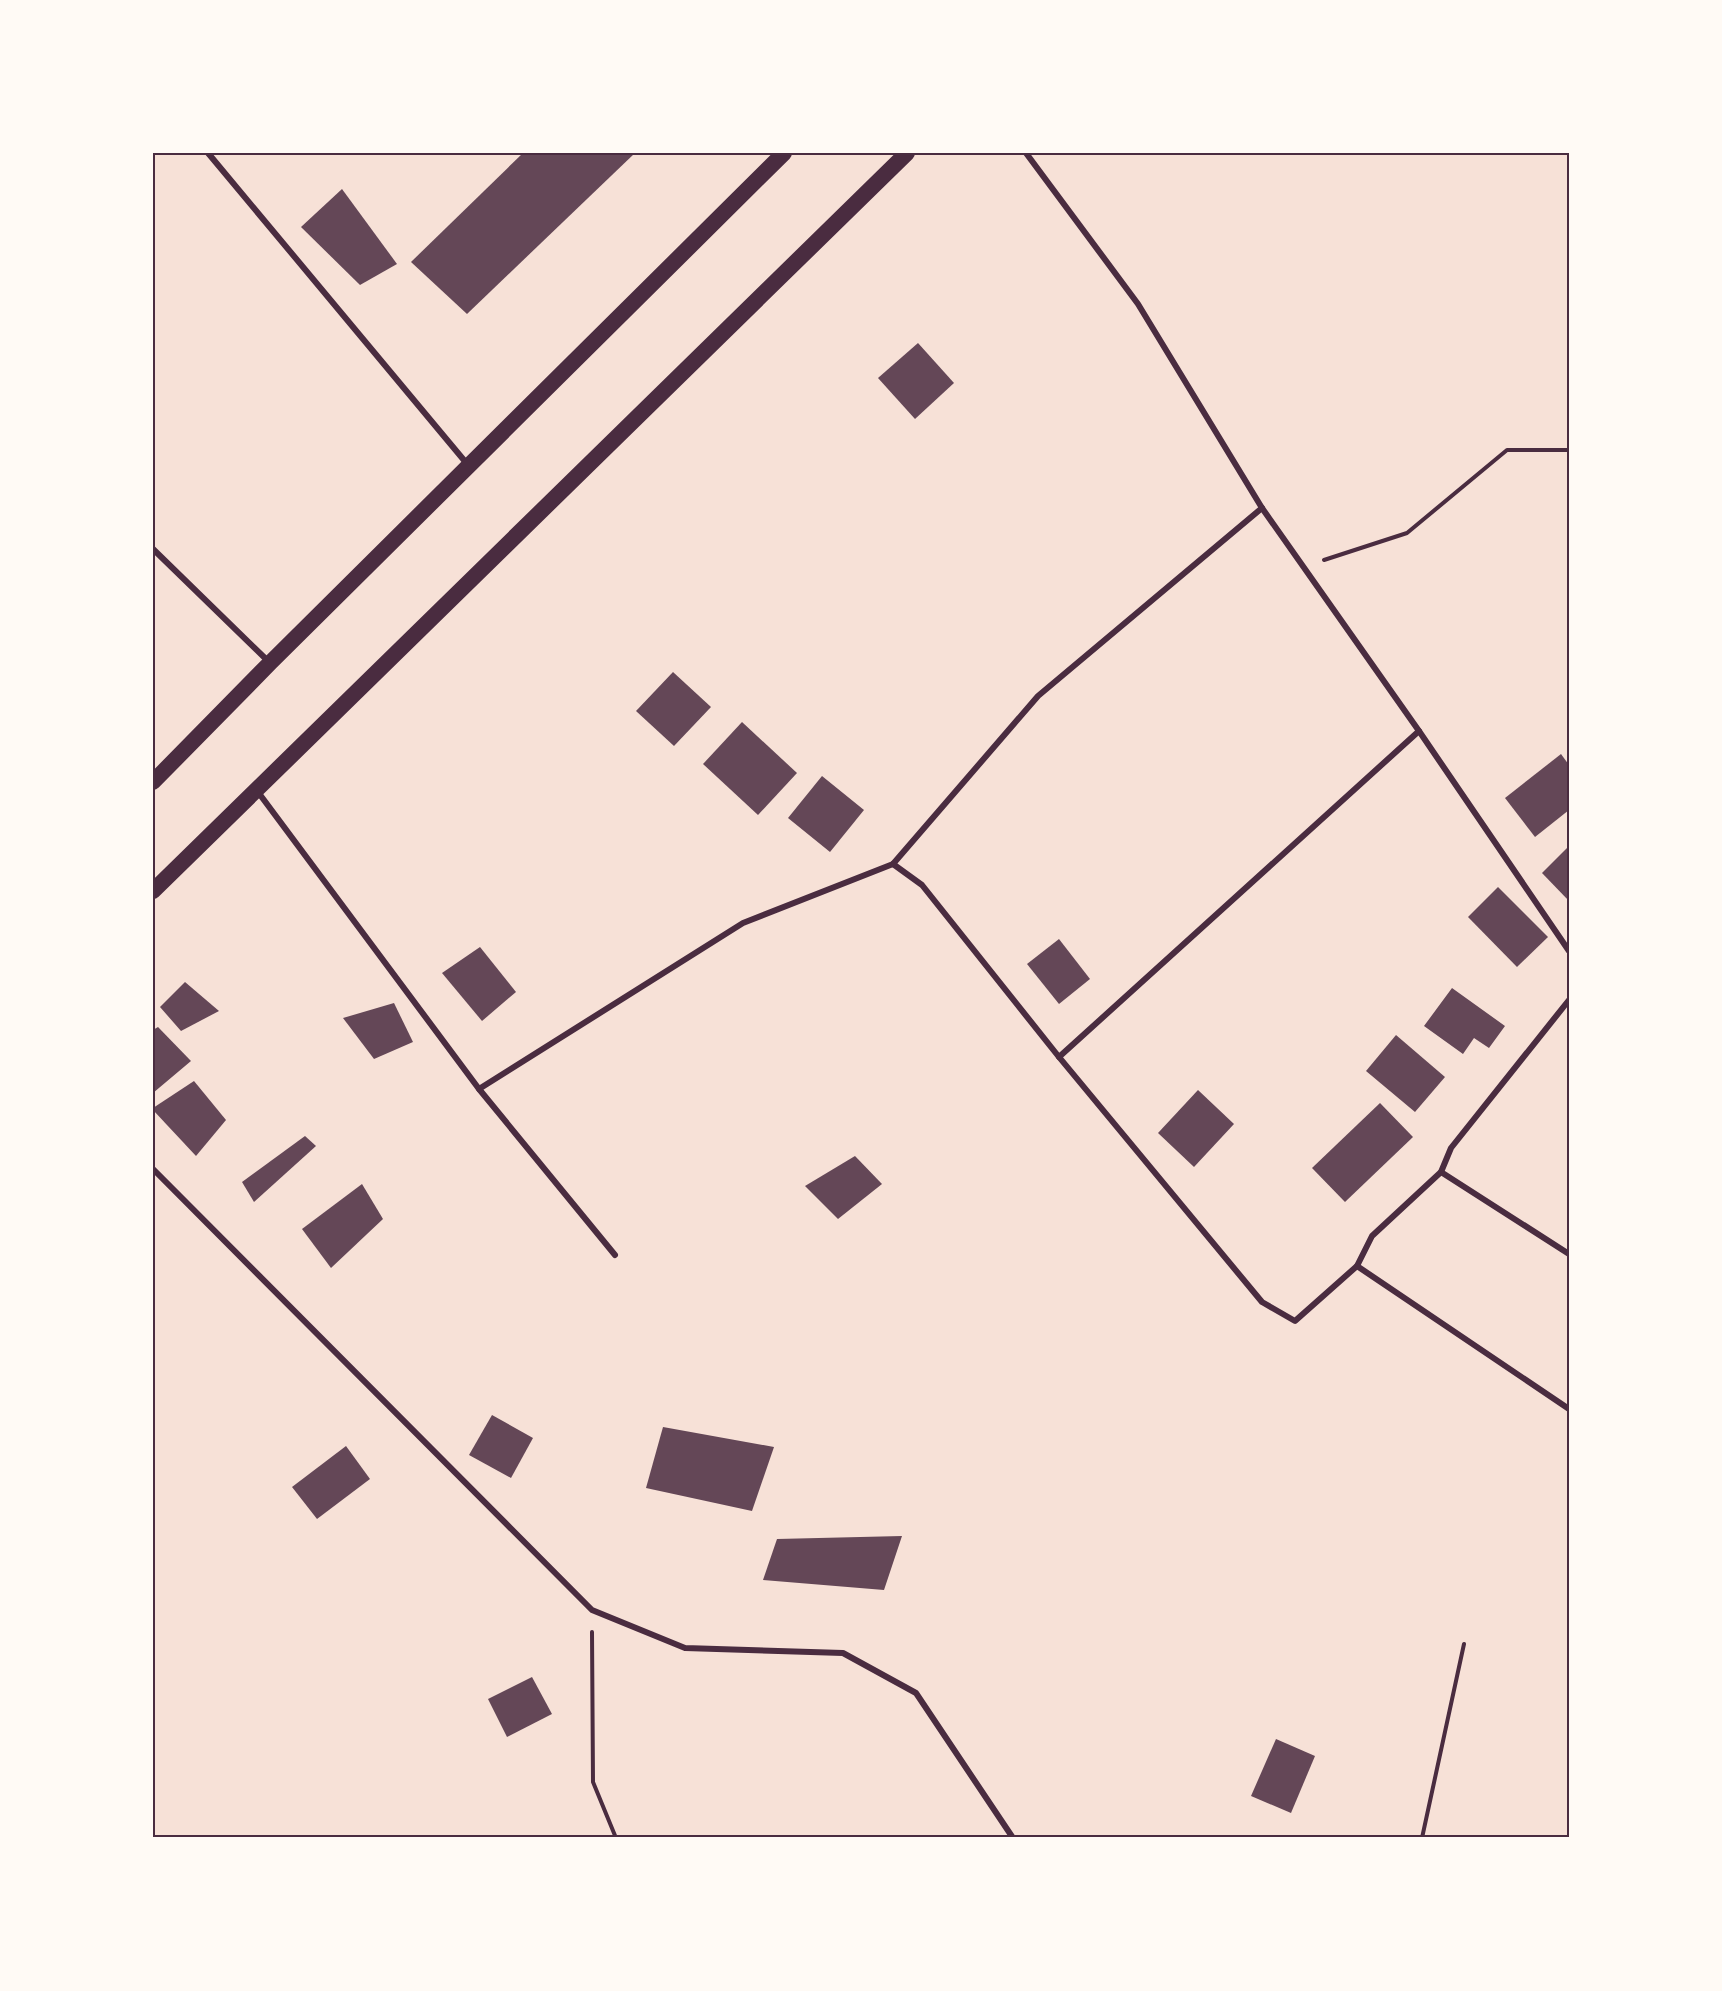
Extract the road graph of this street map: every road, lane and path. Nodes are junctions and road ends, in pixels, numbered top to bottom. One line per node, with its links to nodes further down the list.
1 (208, 153): 6 (street)
2 (784, 153): 6 (highway)
3 (907, 153): 13 (highway)
4 (1026, 153): 7 (street)
5 (1569, 450): 9 (path)
6 (468, 465): 10 (highway)
7 (1262, 508): 9 (street); 14 (street)
8 (153, 549): 10 (street)
9 (1304, 567): 11 (street)
10 (270, 663): 12 (highway)
11 (1419, 731): 16 (street); 18 (street)
12 (153, 782)
13 (256, 789): 15 (highway); 19 (street)
14 (893, 864): 18 (street); 19 (street)
15 (153, 891)
16 (1569, 951)
17 (1569, 1000): 21 (street)
18 (1059, 1057): 24 (street)
19 (479, 1089): 23 (street)
20 (153, 1169): 26 (street)
21 (1441, 1172): 22 (street); 24 (street)
22 (1569, 1254)
23 (615, 1255)
24 (1357, 1266): 25 (street)
25 (1569, 1409)
26 (592, 1610): 28 (path); 29 (street)
27 (1464, 1644): 30 (path)
28 (616, 1838)
29 (1013, 1838)
30 (1422, 1838)

